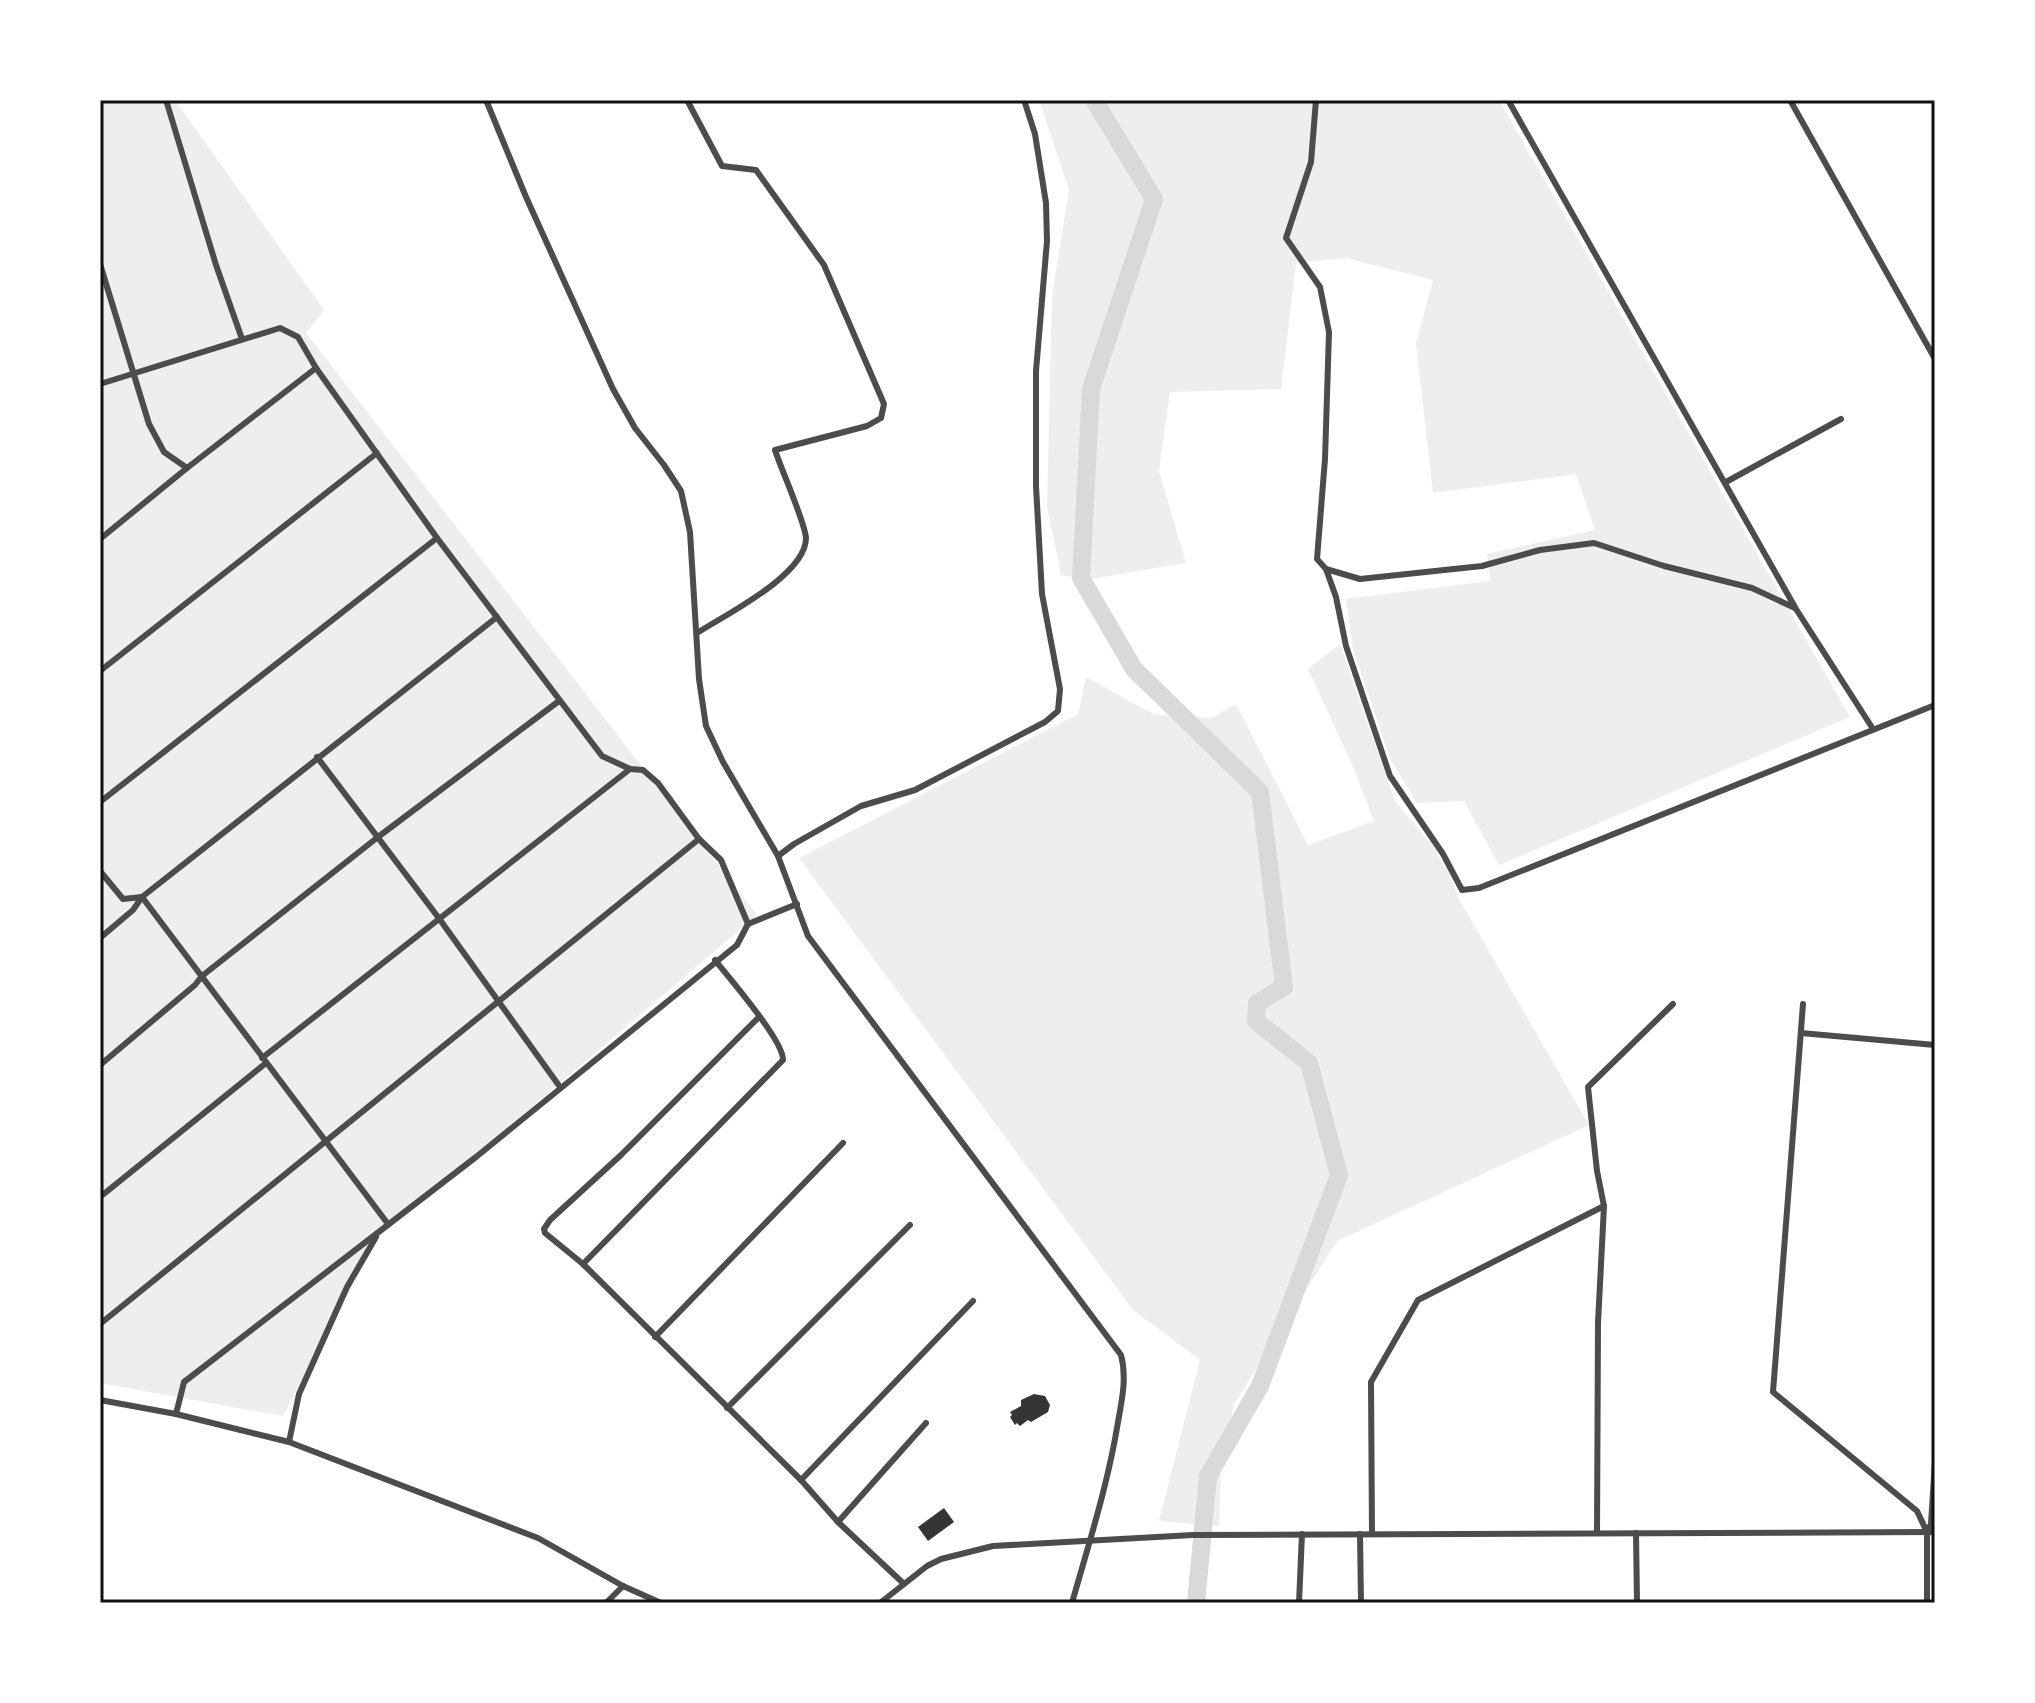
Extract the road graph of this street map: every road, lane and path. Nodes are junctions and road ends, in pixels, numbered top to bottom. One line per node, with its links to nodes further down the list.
1 (166, 100): 9 (street)
2 (486, 100): 23 (street)
3 (687, 100): 23 (street)
4 (1024, 100): 33 (street)
5 (1316, 100): 20 (street)
6 (1508, 100): 17 (street)
7 (1790, 100): 10 (street)
8 (100, 264): 12 (street)
9 (242, 339): 11 (street); 12 (street)
10 (1935, 359)
11 (316, 368): 15 (street); 16 (street)
12 (134, 374): 13 (street); 16 (street)
13 (100, 384)
14 (1841, 419): 17 (street)
15 (377, 453): 18 (street); 24 (street)
16 (187, 468): 19 (street)
17 (1726, 482): 21 (street)
18 (437, 538): 22 (street); 30 (street)
19 (100, 539)
20 (1326, 569): 21 (street); 27 (street)
21 (1796, 609): 27 (street)
22 (497, 617): 25 (street); 28 (street)
23 (697, 633): 33 (street)
24 (100, 671)
25 (559, 701): 29 (street); 31 (street)
26 (1935, 705): 27 (street)
27 (1873, 729)
28 (317, 757): 31 (street); 35 (street)
29 (630, 769): 32 (street); 37 (street)
30 (100, 802)
31 (378, 837): 37 (street); 41 (street)
32 (699, 839): 38 (street); 42 (street)
33 (778, 856): 36 (street)
34 (100, 871): 35 (street)
35 (142, 897): 39 (street); 41 (street)
36 (797, 904): 38 (street); 76 (street)
37 (438, 917): 42 (street); 48 (street)
38 (748, 924): 40 (street)
39 (100, 938)
40 (715, 960): 45 (street); 50 (street)
41 (202, 976): 48 (street); 49 (street)
42 (499, 999): 50 (street); 51 (street)
43 (1673, 1004): 54 (street)
44 (1803, 1004): 46 (street)
45 (759, 1017): 58 (street); 58 (street)
46 (1801, 1033): 47 (street); 70 (street)
47 (1935, 1045)
48 (264, 1060): 51 (street); 53 (street)
49 (100, 1065)
50 (560, 1087): 55 (street)
51 (325, 1142): 55 (street); 60 (street)
52 (843, 1143): 61 (street)
53 (100, 1197)
54 (1604, 1206): 71 (street); 75 (street)
55 (388, 1224): 57 (street)
56 (910, 1225): 63 (street)
57 (378, 1233): 64 (street); 66 (street)
58 (583, 1264): 61 (street)
59 (973, 1301): 68 (street)
60 (100, 1324)
61 (655, 1337): 63 (street)
62 (100, 1400): 64 (street)
63 (727, 1408): 68 (street)
64 (176, 1414): 66 (street)
65 (926, 1423): 69 (street)
66 (289, 1442): 78 (street)
67 (1935, 1461): 70 (street)
68 (801, 1480): 69 (street)
69 (838, 1522): 77 (street)
70 (1931, 1532): 72 (street); 86 (street)
71 (1597, 1533): 72 (street); 75 (street)
72 (1636, 1533): 85 (street)
73 (1302, 1534): 74 (street); 76 (street); 83 (street)
74 (1360, 1534): 75 (street); 84 (street)
75 (1372, 1534)
76 (1090, 1539): 77 (street); 82 (street)
77 (903, 1583): 81 (street)
78 (623, 1586): 79 (street); 80 (street)
79 (606, 1603)
80 (661, 1603)
81 (880, 1603)
82 (1072, 1603)
83 (1299, 1603)
84 (1361, 1603)
85 (1637, 1603)
86 (1927, 1603)

